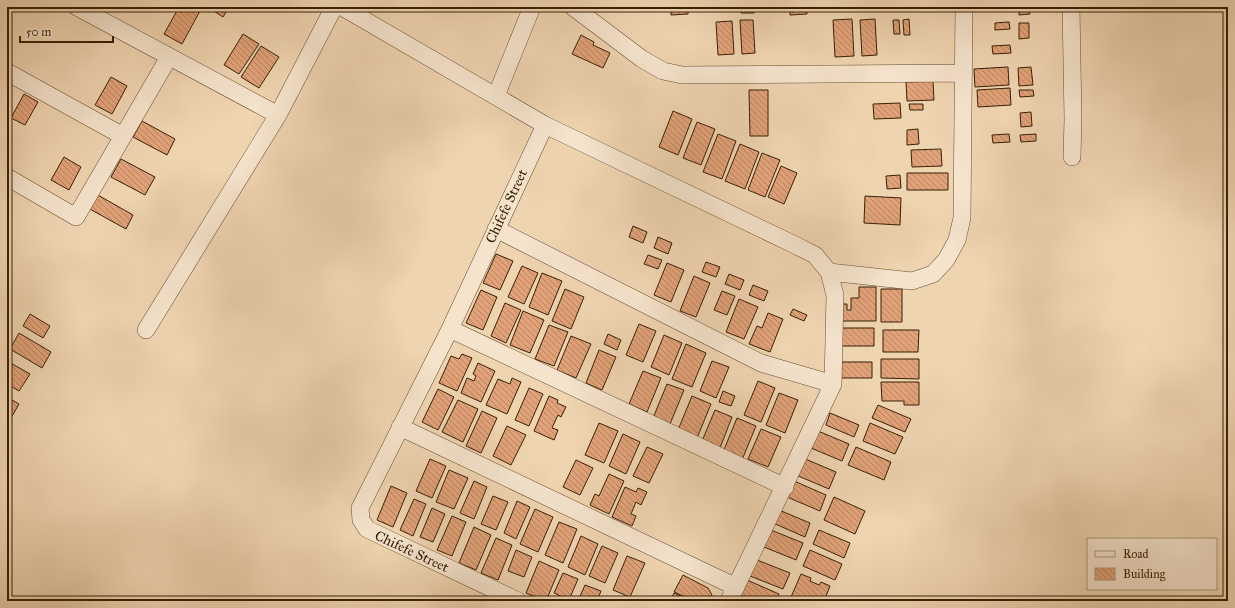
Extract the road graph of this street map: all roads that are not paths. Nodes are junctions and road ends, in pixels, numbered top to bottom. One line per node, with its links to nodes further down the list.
1 (77, 7): 8 (street)
2 (334, 7): 12 (street)
3 (342, 7): 11 (street)
4 (532, 7): 11 (street)
5 (574, 7): 10 (street)
6 (964, 7): 10 (street)
7 (1071, 7): 15 (street)
8 (169, 57): 12 (street); 14 (street)
9 (7, 72): 14 (street)
10 (964, 73): 18 (street)
11 (496, 96): 13 (street)
12 (278, 115): 20 (street)
13 (545, 124): 17 (street, Chifefe Street); 18 (street)
14 (123, 136): 16 (street)
15 (1072, 157)
16 (7, 177)
17 (496, 229): 19 (street, Chifefe Street); 21 (street)
18 (829, 272): 21 (street)
19 (450, 329): 22 (street, Chifefe Street); 23 (street)
20 (146, 330)
21 (833, 384): 23 (street)
22 (400, 427): 24 (street); 25 (street, Chifefe Street)
23 (785, 487): 24 (street)
24 (732, 594)
25 (518, 601)

